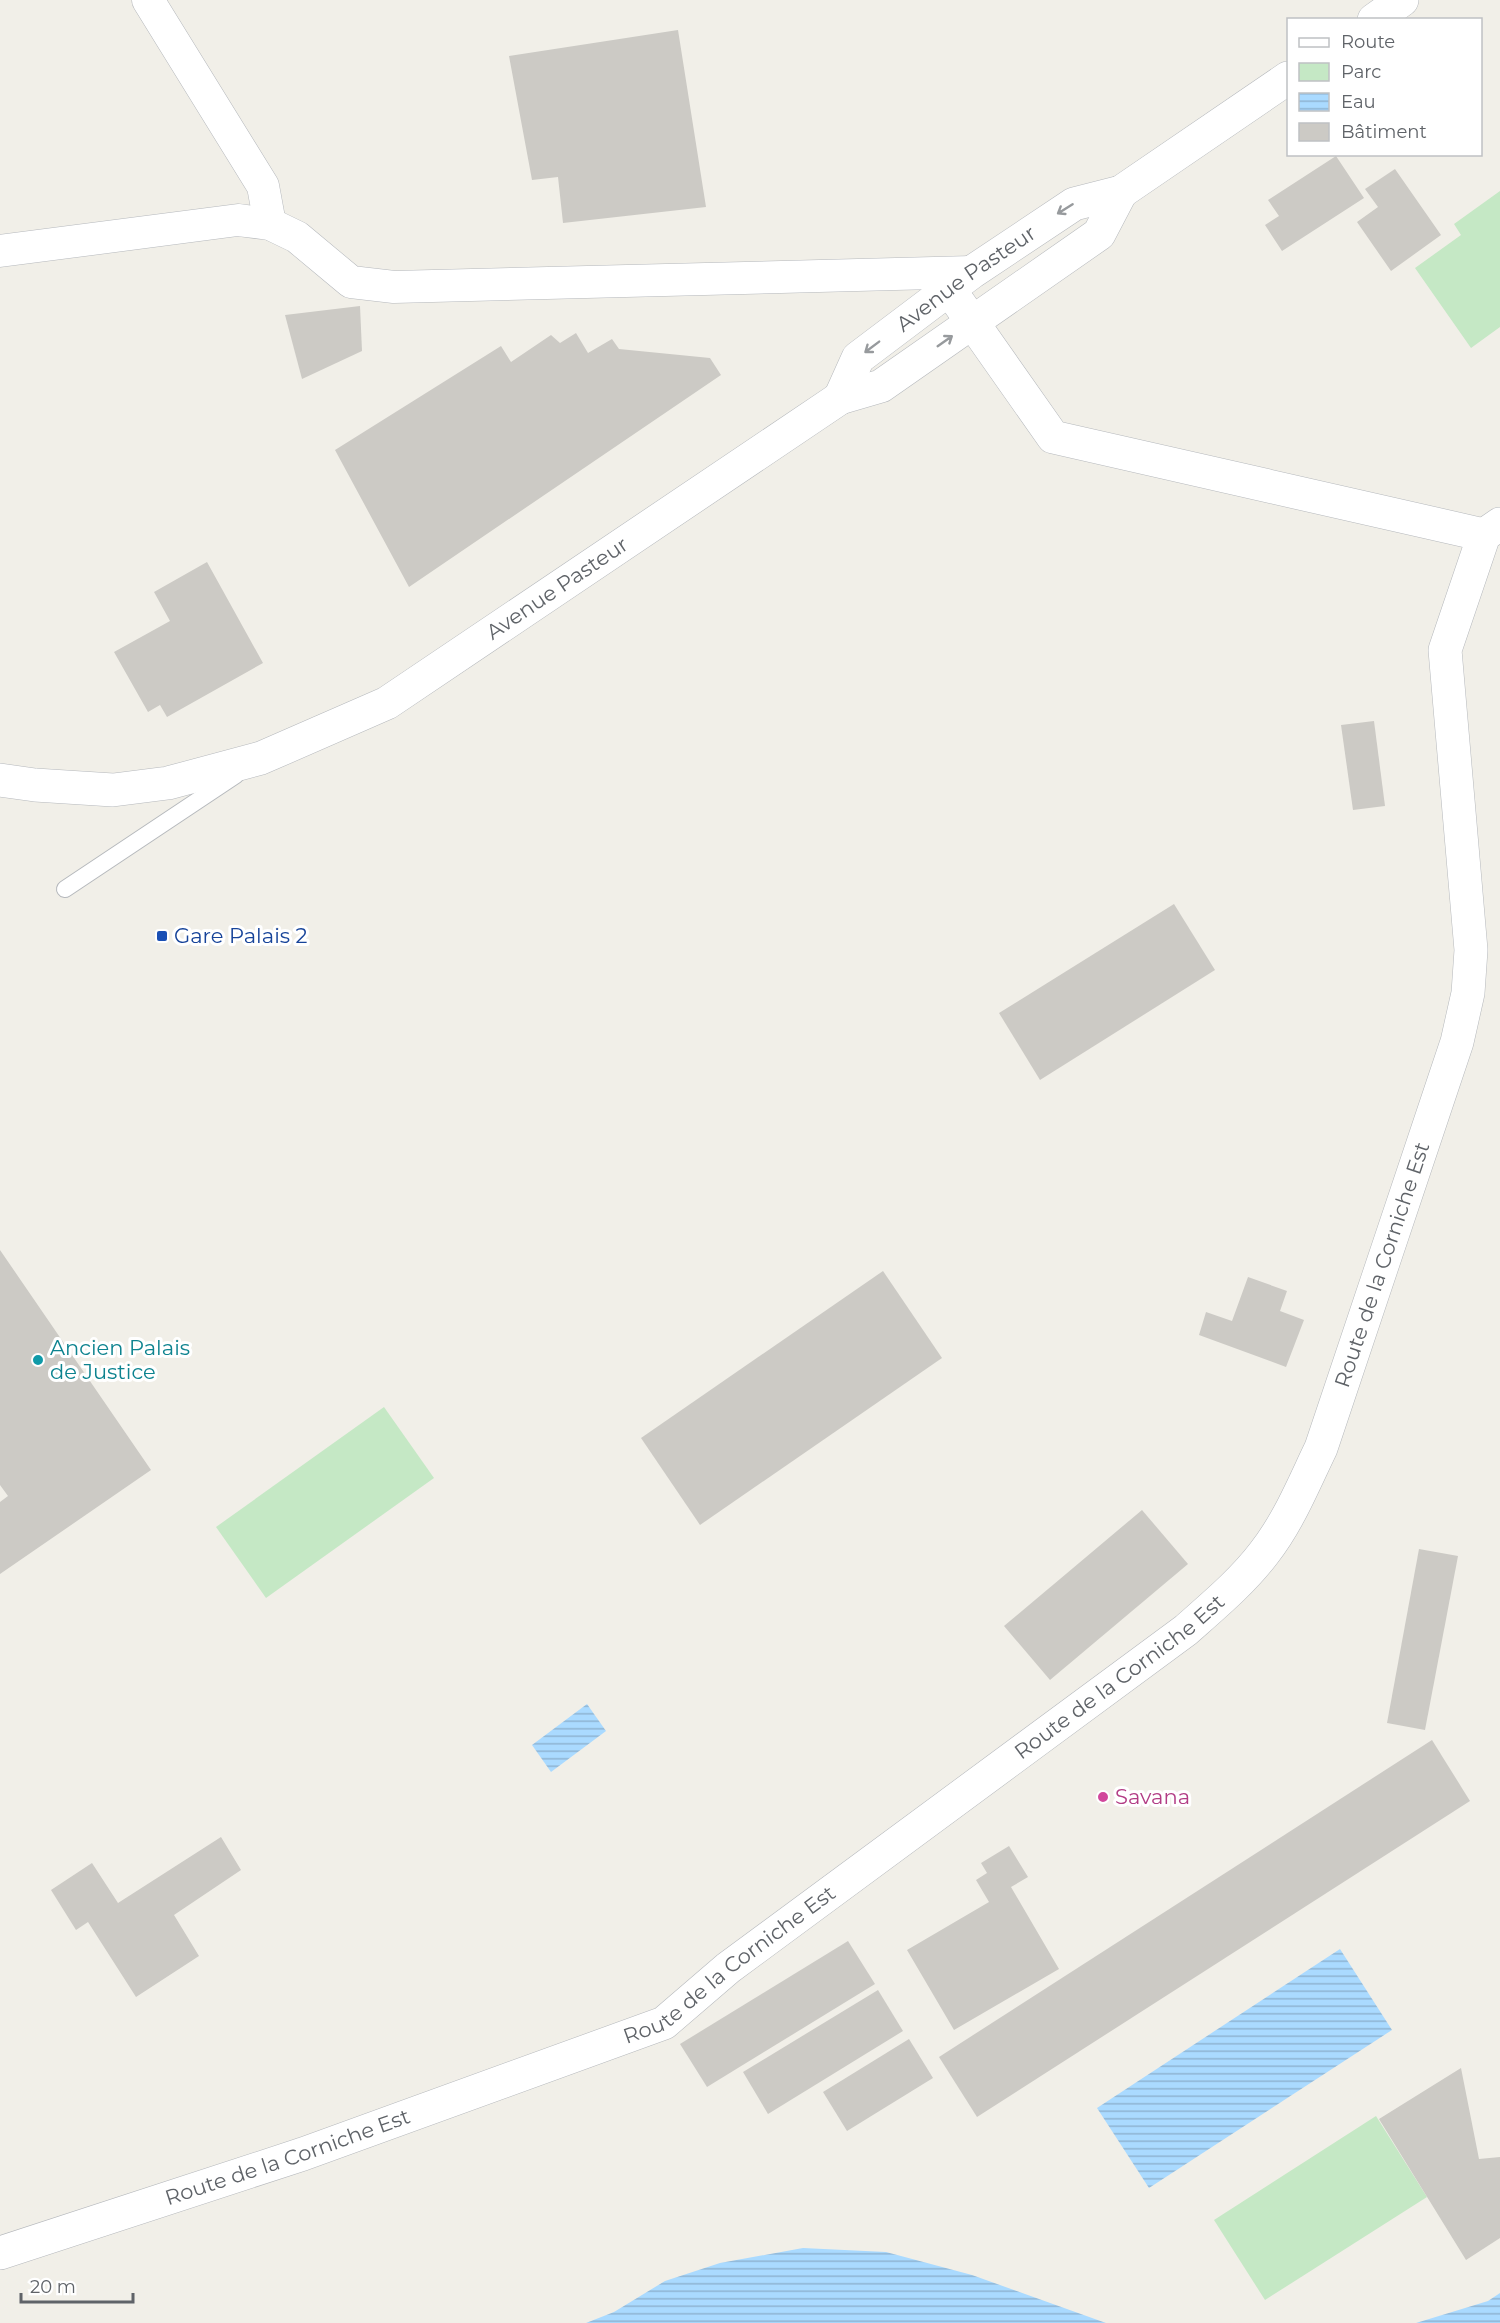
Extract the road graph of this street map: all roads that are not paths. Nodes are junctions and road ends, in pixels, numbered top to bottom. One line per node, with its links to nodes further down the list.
1 (148, 0): 6 (street)
2 (1402, 0): 3 (street)
3 (1377, 18)
4 (1287, 79): 5 (street, Avenue Pasteur)
5 (1121, 192): 8 (street, Avenue Pasteur, one-way to 8); 9 (street, Avenue Pasteur)
6 (270, 224): 7 (street); 8 (street)
7 (0, 251)
8 (960, 280): 9 (street); 10 (street, Avenue Pasteur, one-way to 10)
9 (973, 321): 10 (street, Avenue Pasteur, one-way to 9); 11 (street)
10 (840, 398): 12 (street, Avenue Pasteur)
11 (1492, 529): 15 (street, Route de la Corniche Est)
12 (261, 758): 13 (street); 14 (lane)
13 (0, 780)
14 (65, 889)
15 (0, 2253)

